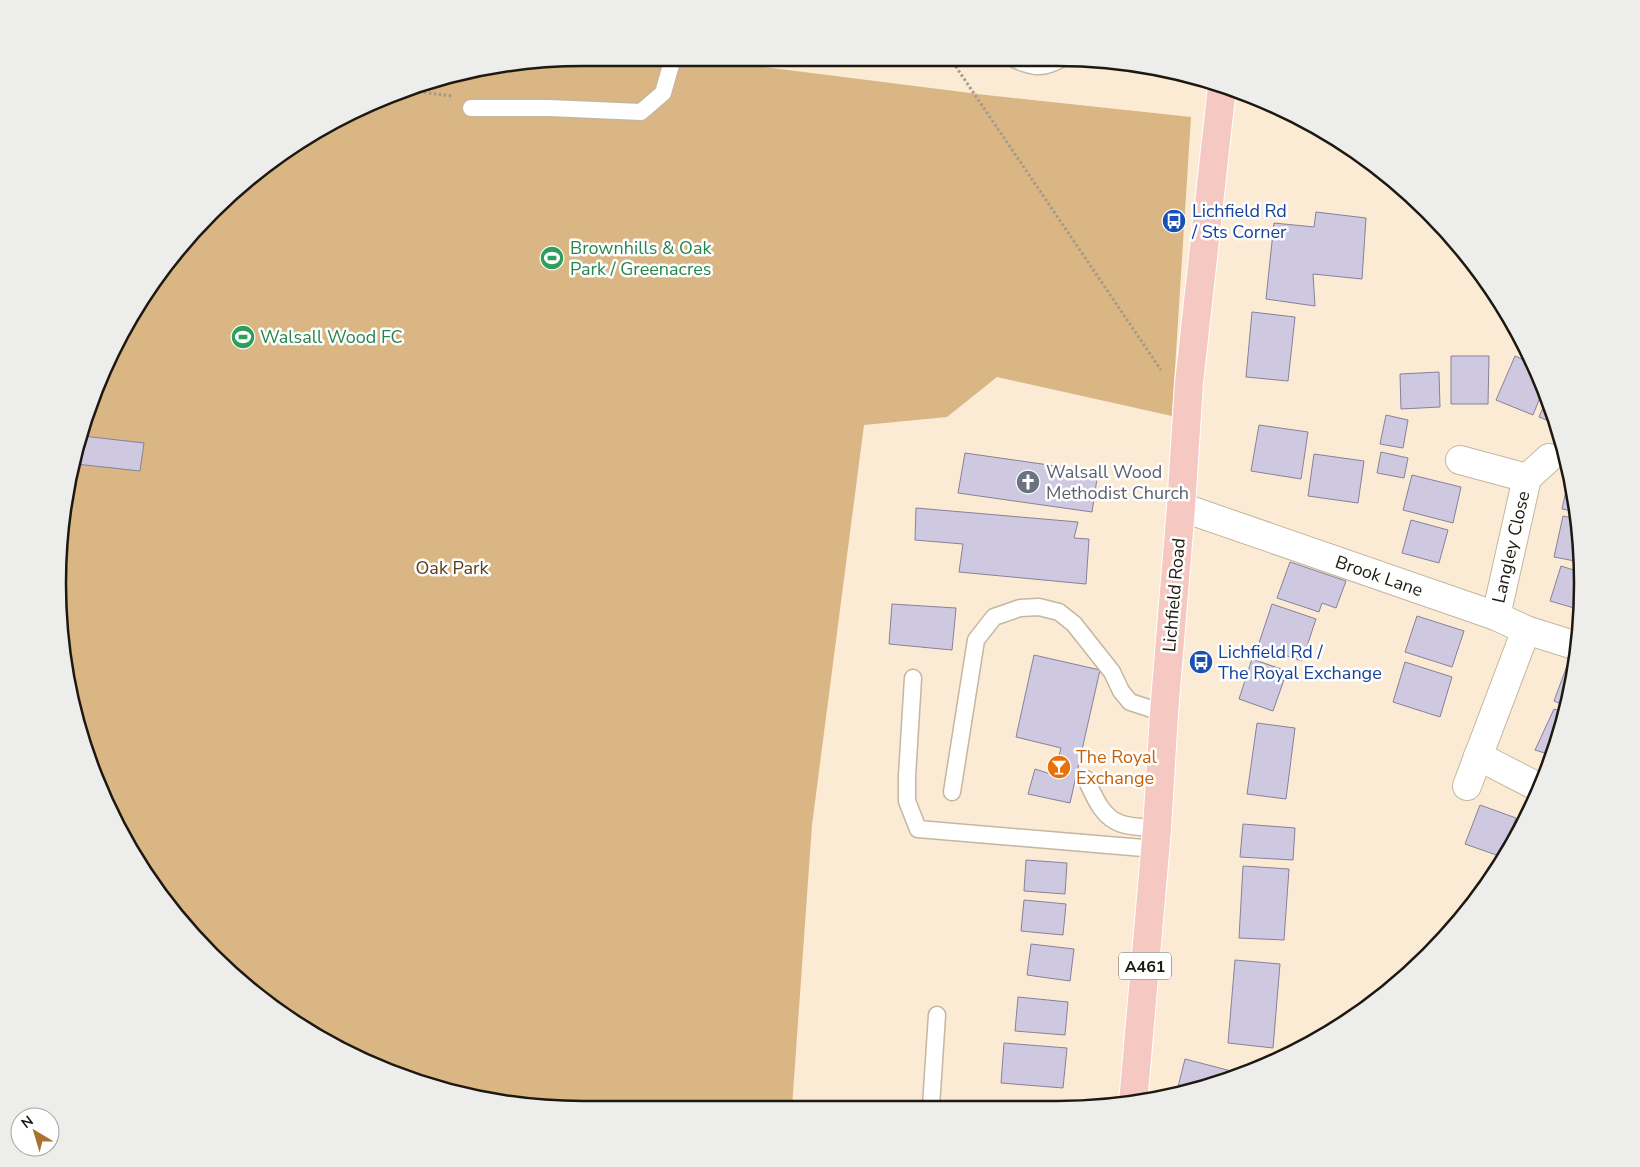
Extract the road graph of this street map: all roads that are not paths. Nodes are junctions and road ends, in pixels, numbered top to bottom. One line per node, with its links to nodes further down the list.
1 (671, 66): 5 (lane)
2 (1029, 66): 3 (lane)
3 (1041, 66)
4 (1221, 93): 9 (highway, Lichfield Road / A461)
5 (471, 108)
6 (1549, 458): 8 (street, Langley Close)
7 (1460, 460): 8 (street, Langley Close)
8 (1527, 478): 10 (street, Langley Close)
9 (1181, 507): 10 (street, Brook Lane); 14 (highway, Lichfield Road / A461)
10 (1496, 616): 11 (street, Brook Lane)
11 (1526, 630): 12 (street, Brook Lane); 15 (street)
12 (1570, 644)
13 (913, 678): 20 (lane)
14 (1164, 713): 19 (lane); 20 (highway, Lichfield Road / A461)
15 (1478, 756): 17 (street); 18 (street)
16 (1086, 779): 20 (lane)
17 (1533, 784)
18 (1467, 786)
19 (952, 792)
20 (1156, 839): 22 (highway, Lichfield Road / A461)
21 (936, 1015): 23 (lane)
22 (1134, 1095)
23 (931, 1101)

